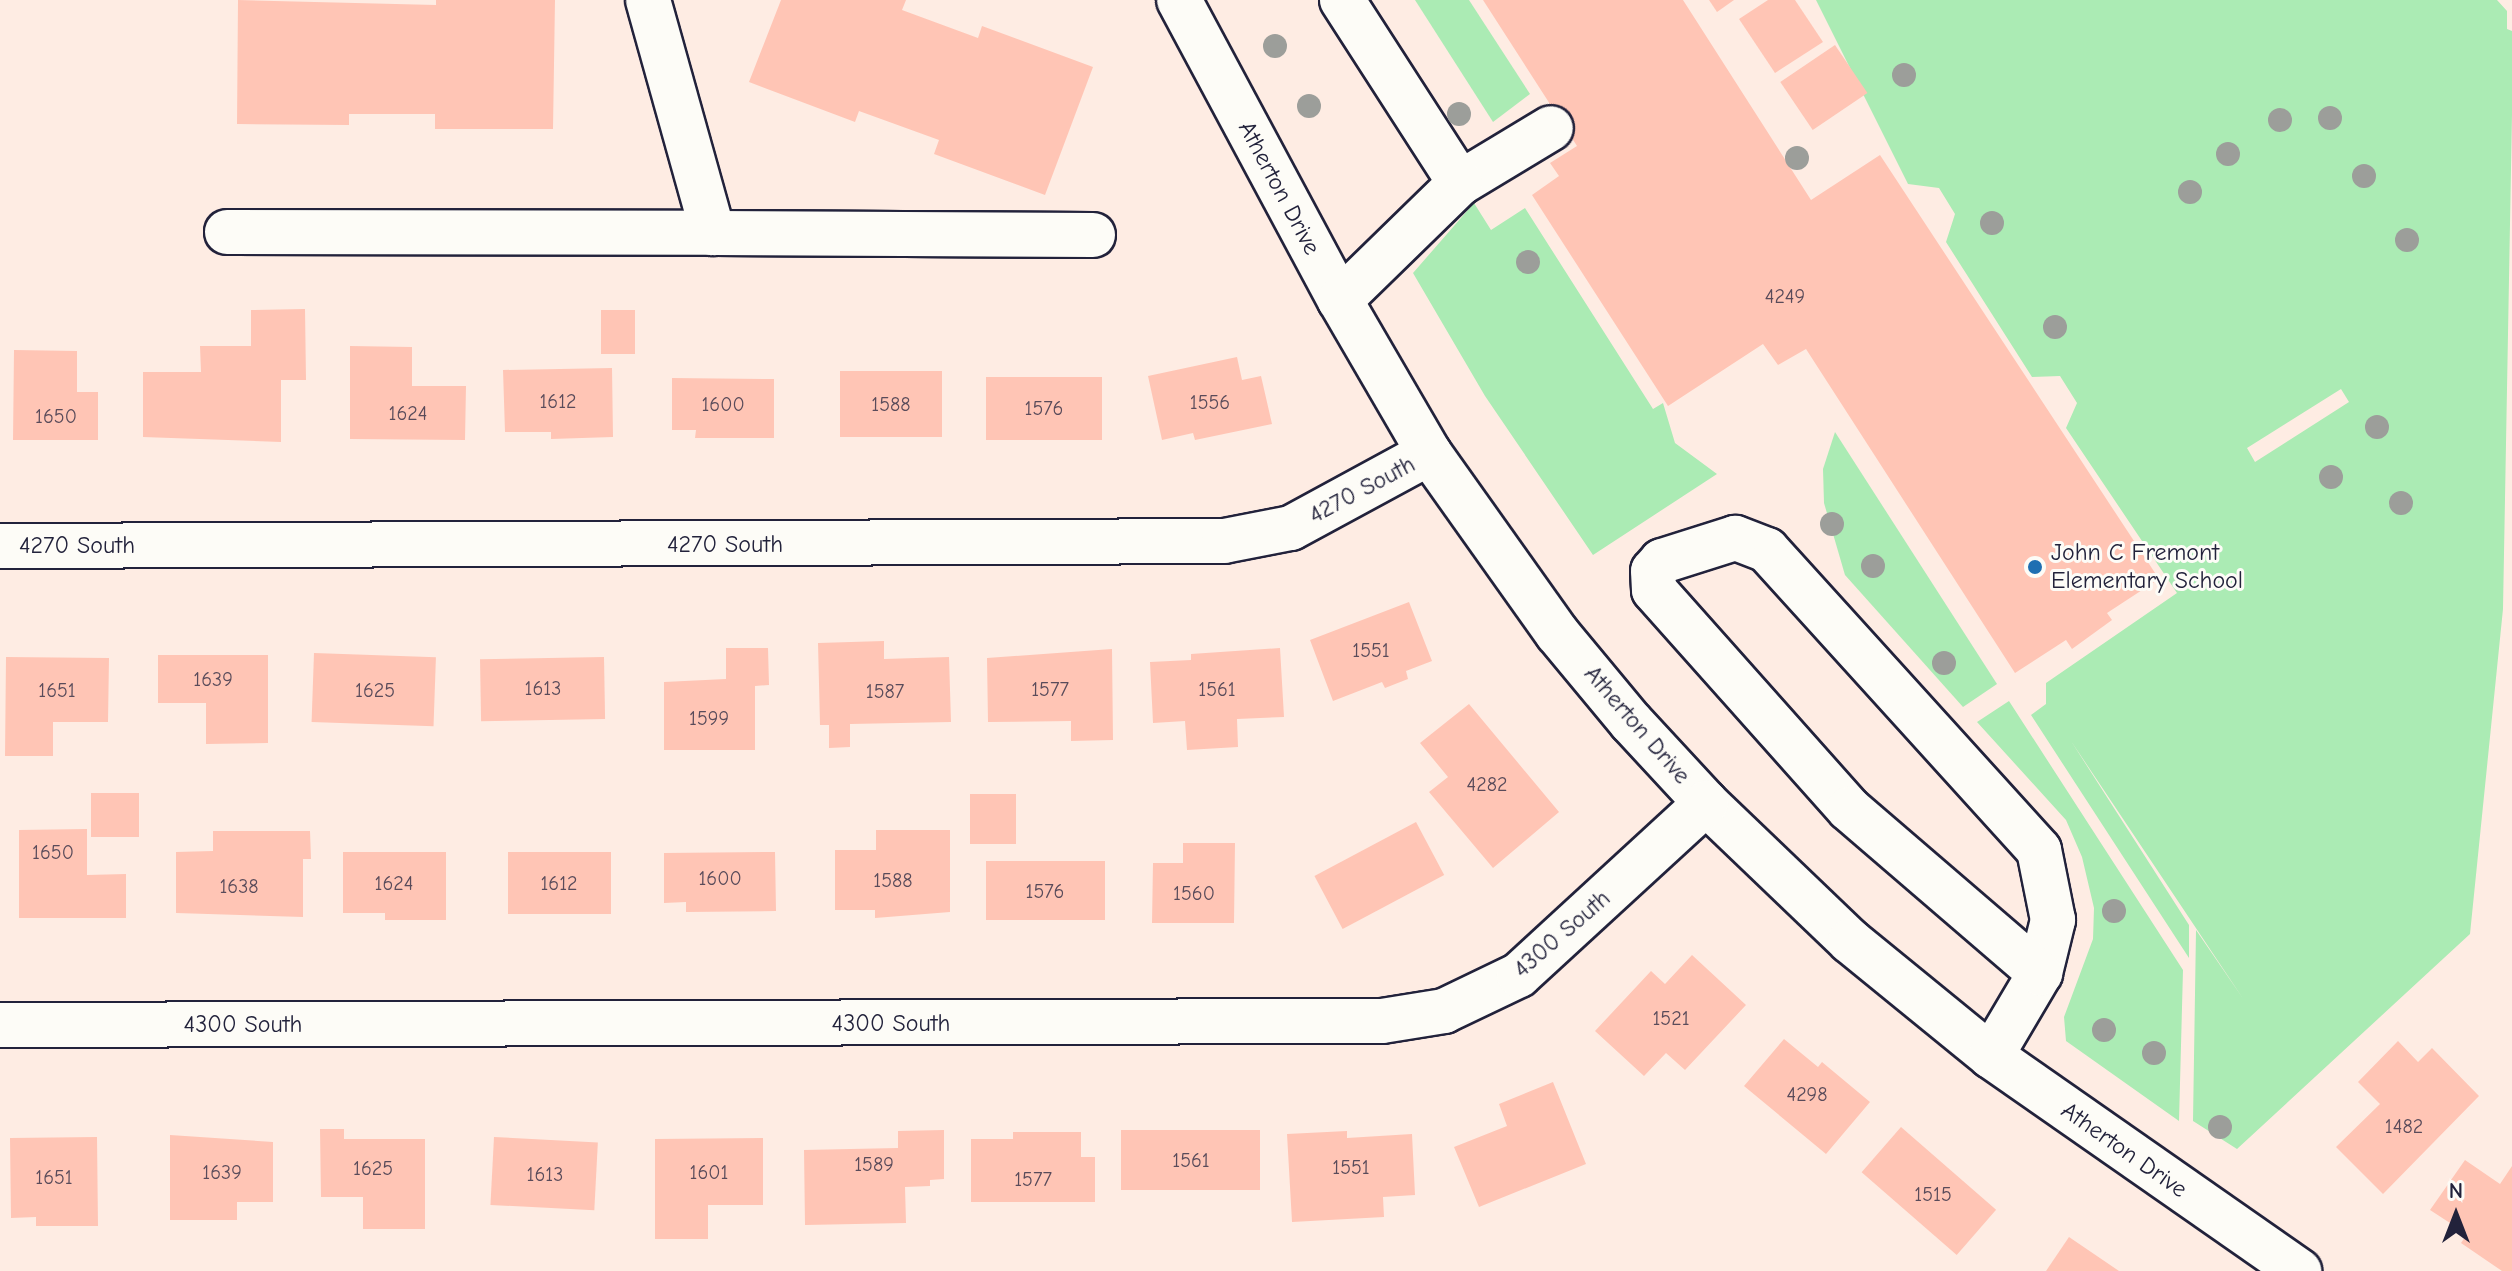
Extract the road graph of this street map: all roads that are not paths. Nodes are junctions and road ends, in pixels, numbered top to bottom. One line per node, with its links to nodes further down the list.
1 (648, 0): 7 (street)
2 (1179, 0): 9 (street, Atherton Drive)
3 (1342, 0): 5 (street)
4 (1551, 128): 5 (street)
5 (1460, 183): 9 (street)
6 (227, 232): 7 (street)
7 (713, 233): 8 (street)
8 (1093, 235)
9 (1340, 300): 10 (street, Atherton Drive)
10 (1429, 453): 11 (street, 4270 South); 12 (street, Atherton Drive)
11 (0, 546)
12 (1706, 803): 14 (street, 4300 South); 15 (street, Atherton Drive)
13 (2040, 973): 13 (street); 15 (street)
14 (0, 1025)
15 (1991, 1056): 16 (street, Atherton Drive)
16 (2299, 1271)

